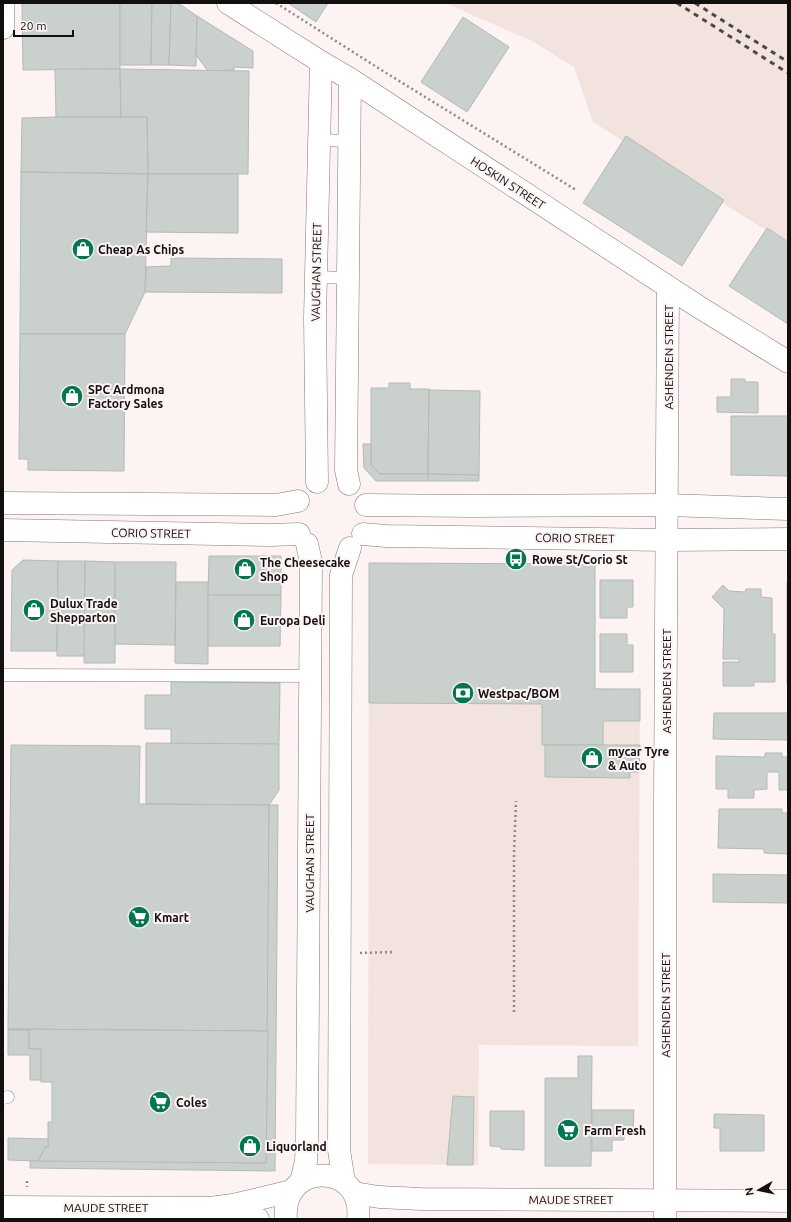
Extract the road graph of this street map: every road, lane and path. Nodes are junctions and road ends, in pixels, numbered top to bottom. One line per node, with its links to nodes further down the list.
1 (3, 3): 4 (street)
2 (228, 3): 5 (street, HOSKIN STREET)
3 (276, 3): 9 (path)
4 (3, 28)
5 (320, 62): 6 (street, HOSKIN STREET); 7 (street, VAUGHAN STREET)
6 (350, 79): 8 (street); 12 (street, HOSKIN STREET)
7 (319, 140): 8 (lane); 10 (street, VAUGHAN STREET)
8 (349, 141): 11 (street)
9 (576, 190)
10 (316, 277): 11 (lane); 14 (street, VAUGHAN STREET)
11 (348, 278): 15 (street)
12 (668, 287): 13 (street, HOSKIN STREET); 19 (street, ASHENDEN STREET)
13 (788, 362)
14 (317, 482): 15 (street); 16 (street)
15 (349, 484): 18 (street)
16 (298, 501): 17 (street); 22 (street)
17 (3, 503)
18 (366, 505): 19 (street); 25 (street)
19 (667, 505): 20 (street); 24 (street, ASHENDEN STREET)
20 (788, 509)
21 (3, 530): 22 (street, CORIO STREET)
22 (303, 539): 25 (street); 27 (street, VAUGHAN STREET)
23 (788, 539): 24 (street, CORIO STREET)
24 (666, 540): 25 (street, CORIO STREET); 35 (street, ASHENDEN STREET)
25 (356, 541): 31 (street)
26 (3, 676): 27 (lane)
27 (310, 676): 30 (street, VAUGHAN STREET)
28 (516, 801): 29 (path)
29 (514, 1012)
30 (296, 1186): 31 (street, MAUDE STREET); 34 (street, MAUDE STREET); 37 (street, VAUGHAN STREET)
31 (349, 1188): 35 (street, MAUDE STREET); 38 (street)
32 (788, 1201): 35 (street, MAUDE STREET)
33 (3, 1207): 34 (street, MAUDE STREET)
34 (210, 1208): 36 (street, MAUDE STREET)
35 (665, 1209)
36 (258, 1219)
37 (286, 1219)
38 (358, 1219)

